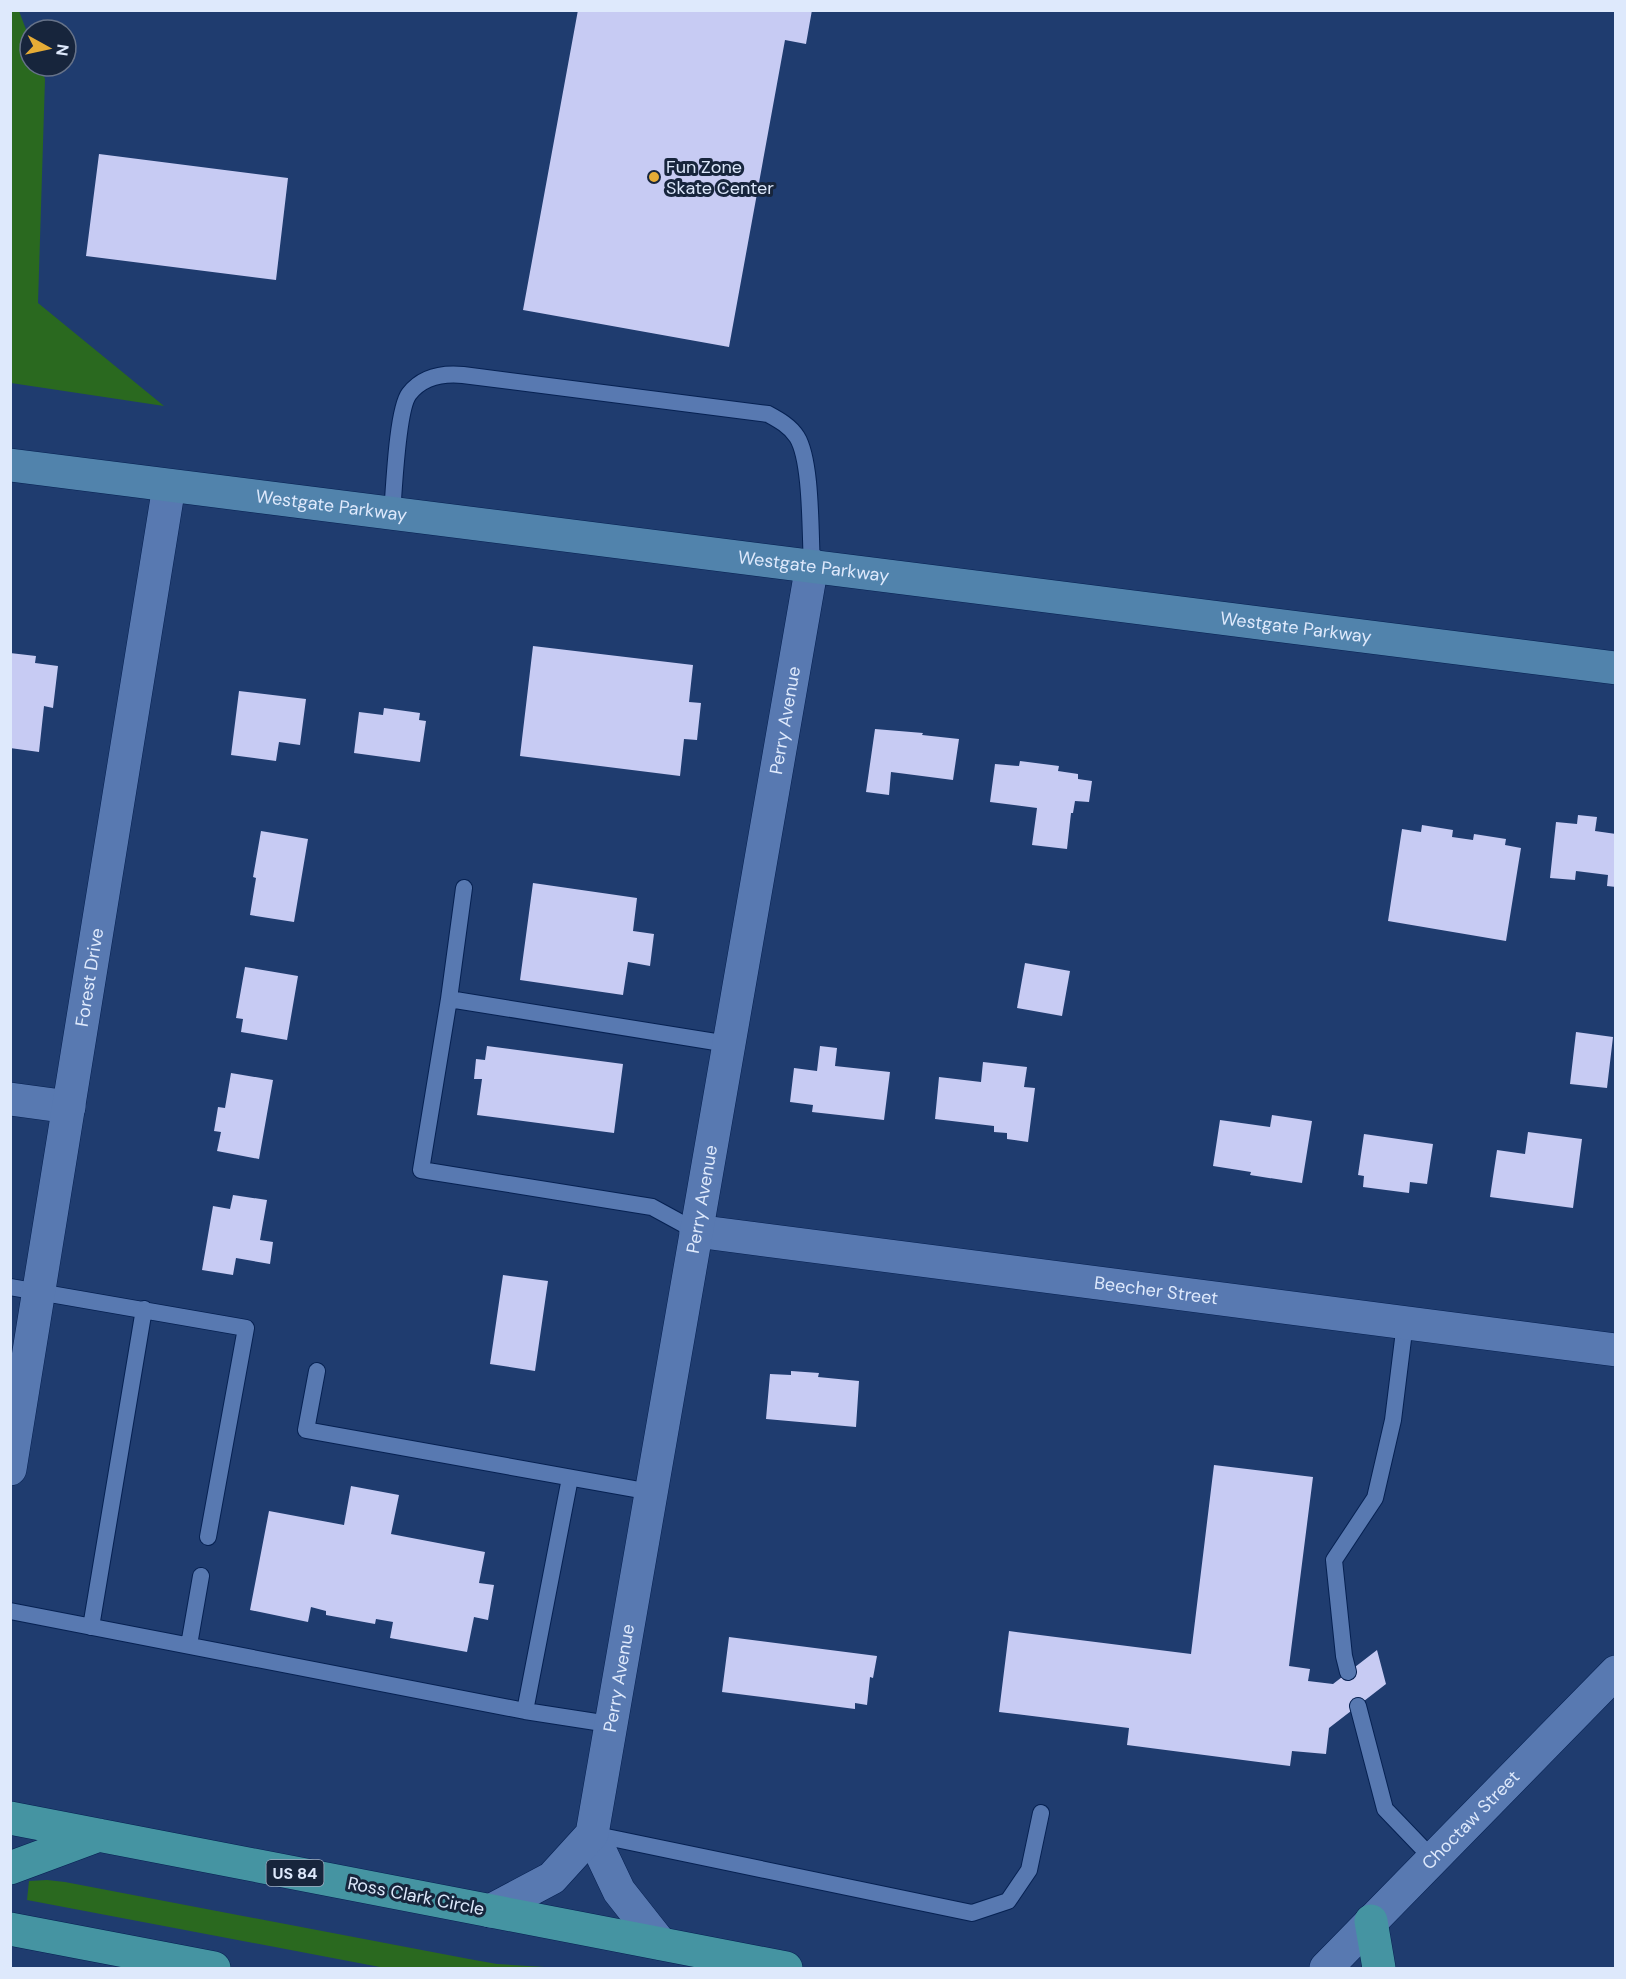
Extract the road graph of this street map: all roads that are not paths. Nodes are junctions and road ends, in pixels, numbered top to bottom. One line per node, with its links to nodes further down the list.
1 (10, 465): 2 (main road, Westgate Parkway)
2 (169, 486): 3 (main road, Westgate Parkway); 10 (street, Forest Drive)
3 (392, 514): 4 (main road, Westgate Parkway); 4 (lane)
4 (812, 565): 5 (main road, Westgate Parkway); 8 (street, Perry Avenue)
5 (1616, 668)
6 (464, 888): 7 (lane)
7 (449, 999): 8 (lane); 11 (lane)
8 (728, 1044): 11 (street, Perry Avenue)
9 (10, 1100): 10 (street)
10 (69, 1107): 12 (street, Forest Drive)
11 (696, 1231): 14 (street, Beecher Street); 20 (street, Perry Avenue)
12 (25, 1290): 13 (lane); 15 (street, Forest Drive)
13 (144, 1309): 21 (lane); 24 (lane)
14 (1405, 1323): 16 (street, Beecher Street); 26 (lane)
15 (21, 1342): 18 (street, Forest Drive)
16 (1616, 1350)
17 (317, 1371): 19 (lane)
18 (10, 1469)
19 (570, 1478): 20 (lane); 29 (lane)
20 (651, 1492): 30 (street, Perry Avenue)
21 (208, 1537)
22 (201, 1576): 25 (lane)
23 (10, 1611): 24 (lane)
24 (91, 1627): 25 (lane)
25 (189, 1646): 29 (lane)
26 (1348, 1672)
27 (1616, 1672): 35 (street, Choctaw Street)
28 (1358, 1706): 35 (lane)
29 (525, 1711): 30 (lane)
30 (609, 1724): 33 (street, Perry Avenue)
31 (1041, 1813): 33 (lane)
32 (10, 1818): 34 (highway, Ross Clark Circle / US 84)
33 (592, 1834): 37 (street); 40 (street)
34 (100, 1835): 36 (highway); 37 (highway, Ross Clark Circle / US 84)
35 (1433, 1859): 38 (street, Choctaw Street)
36 (10, 1868)
37 (490, 1911): 40 (highway, Ross Clark Circle / US 84)
38 (1371, 1921): 43 (street, Choctaw Street); 44 (highway)
39 (10, 1929): 41 (highway)
40 (660, 1943): 42 (highway, Ross Clark Circle / US 84)
41 (214, 1968)
42 (786, 1968)
43 (1326, 1968)
44 (1379, 1968)

